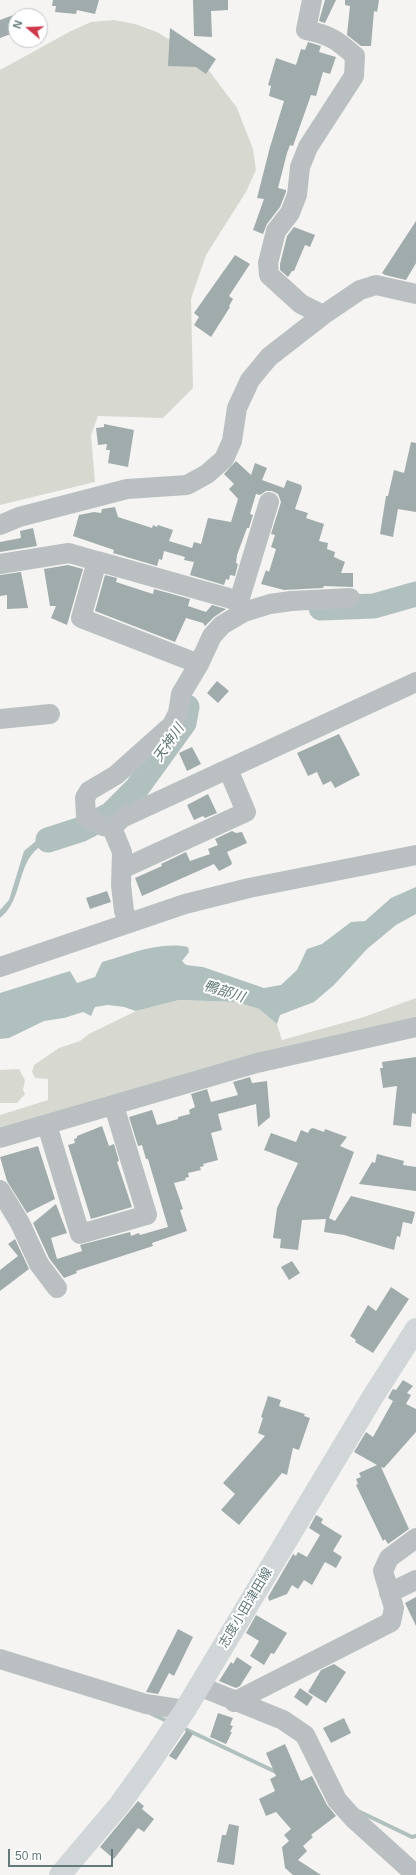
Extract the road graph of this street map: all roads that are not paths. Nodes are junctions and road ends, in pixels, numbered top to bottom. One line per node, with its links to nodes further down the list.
1 (312, 0): 3 (street)
2 (416, 294): 3 (street)
3 (323, 315): 5 (street)
4 (269, 502): 9 (street)
5 (0, 525)
6 (97, 561): 7 (street); 9 (street); 10 (street)
7 (0, 564)
8 (350, 598): 9 (street)
9 (241, 607): 10 (street)
10 (200, 664): 15 (street)
11 (416, 682): 14 (street)
12 (50, 714): 13 (street)
13 (0, 719)
14 (230, 775): 15 (street); 17 (street)
15 (107, 828): 17 (street)
16 (416, 855): 18 (street)
17 (122, 869): 18 (street)
18 (129, 923): 19 (street)
19 (0, 967)
20 (416, 1027): 21 (street)
21 (114, 1106): 22 (street); 22 (street)
22 (47, 1125): 23 (street)
23 (0, 1138)
24 (0, 1190): 25 (street)
25 (57, 1288)
26 (416, 1329): 31 (main road, 志度小田津田線)
27 (416, 1538): 29 (street)
28 (416, 1580): 29 (street)
29 (389, 1593): 32 (street)
30 (0, 1659): 33 (street)
31 (199, 1686): 32 (street); 33 (main road, 志度小田津田線)
32 (234, 1702): 35 (street)
33 (185, 1710): 34 (main road, 志度小田津田線)
34 (60, 1875)
35 (416, 1875)

